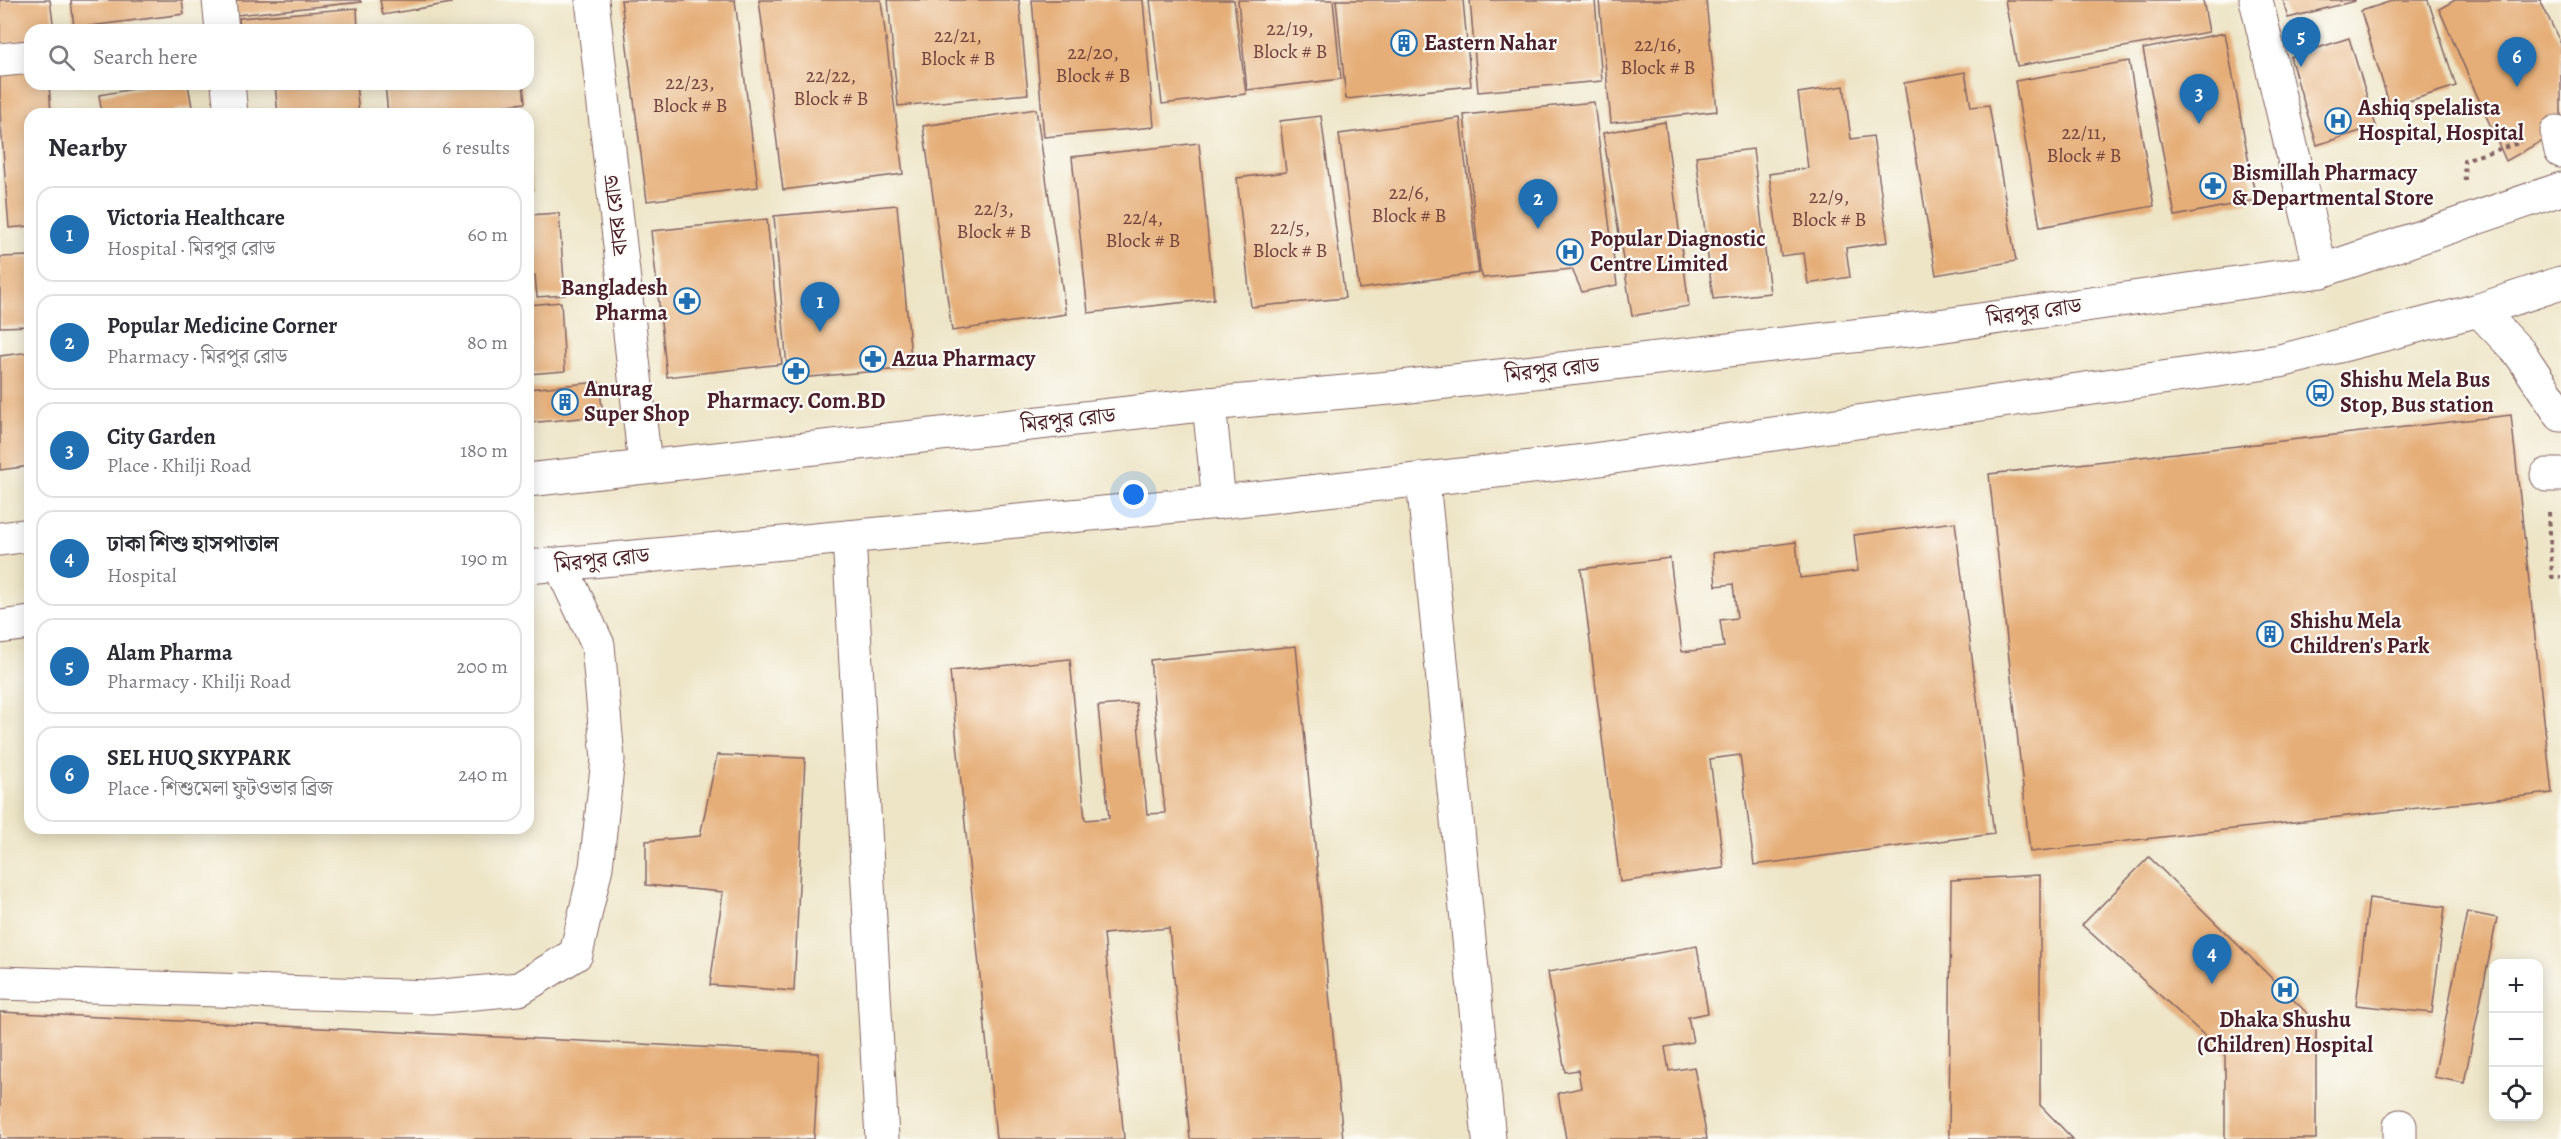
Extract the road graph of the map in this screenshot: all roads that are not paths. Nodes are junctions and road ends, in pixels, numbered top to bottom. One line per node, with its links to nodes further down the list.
1 (219, 0): 4 (main road)
2 (592, 0): 15 (main road, বাবর রোড)
3 (2256, 0): 10 (main road)
4 (221, 24)
5 (24, 58): 6 (main road)
6 (0, 60)
7 (229, 90): 8 (main road)
8 (230, 108)
9 (2561, 189): 10 (main road, মিরপুর রোড)
10 (2321, 271): 13 (main road, মিরপুর রোড)
11 (2561, 283): 12 (main road, মিরপুর রোড)
12 (2479, 309): 14 (main road); 17 (main road, মিরপুর রোড)
13 (1209, 404): 15 (main road, মিরপুর রোড); 18 (main road)
14 (2561, 415)
15 (645, 465): 16 (main road, মিরপুর রোড)
16 (534, 479)
17 (1423, 481): 18 (main road, মিরপুর রোড); 28 (main road)
18 (1219, 502): 20 (main road, মিরপুর রোড)
19 (24, 536): 21 (main road)
20 (849, 537): 22 (main road, মিরপুর রোড); 27 (main road)
21 (0, 538)
22 (560, 564): 23 (main road, মিরপুর রোড); 26 (main road)
23 (534, 566)
24 (24, 624): 25 (main road)
25 (0, 627)
26 (0, 983)
27 (882, 1139)
28 (1489, 1139)

